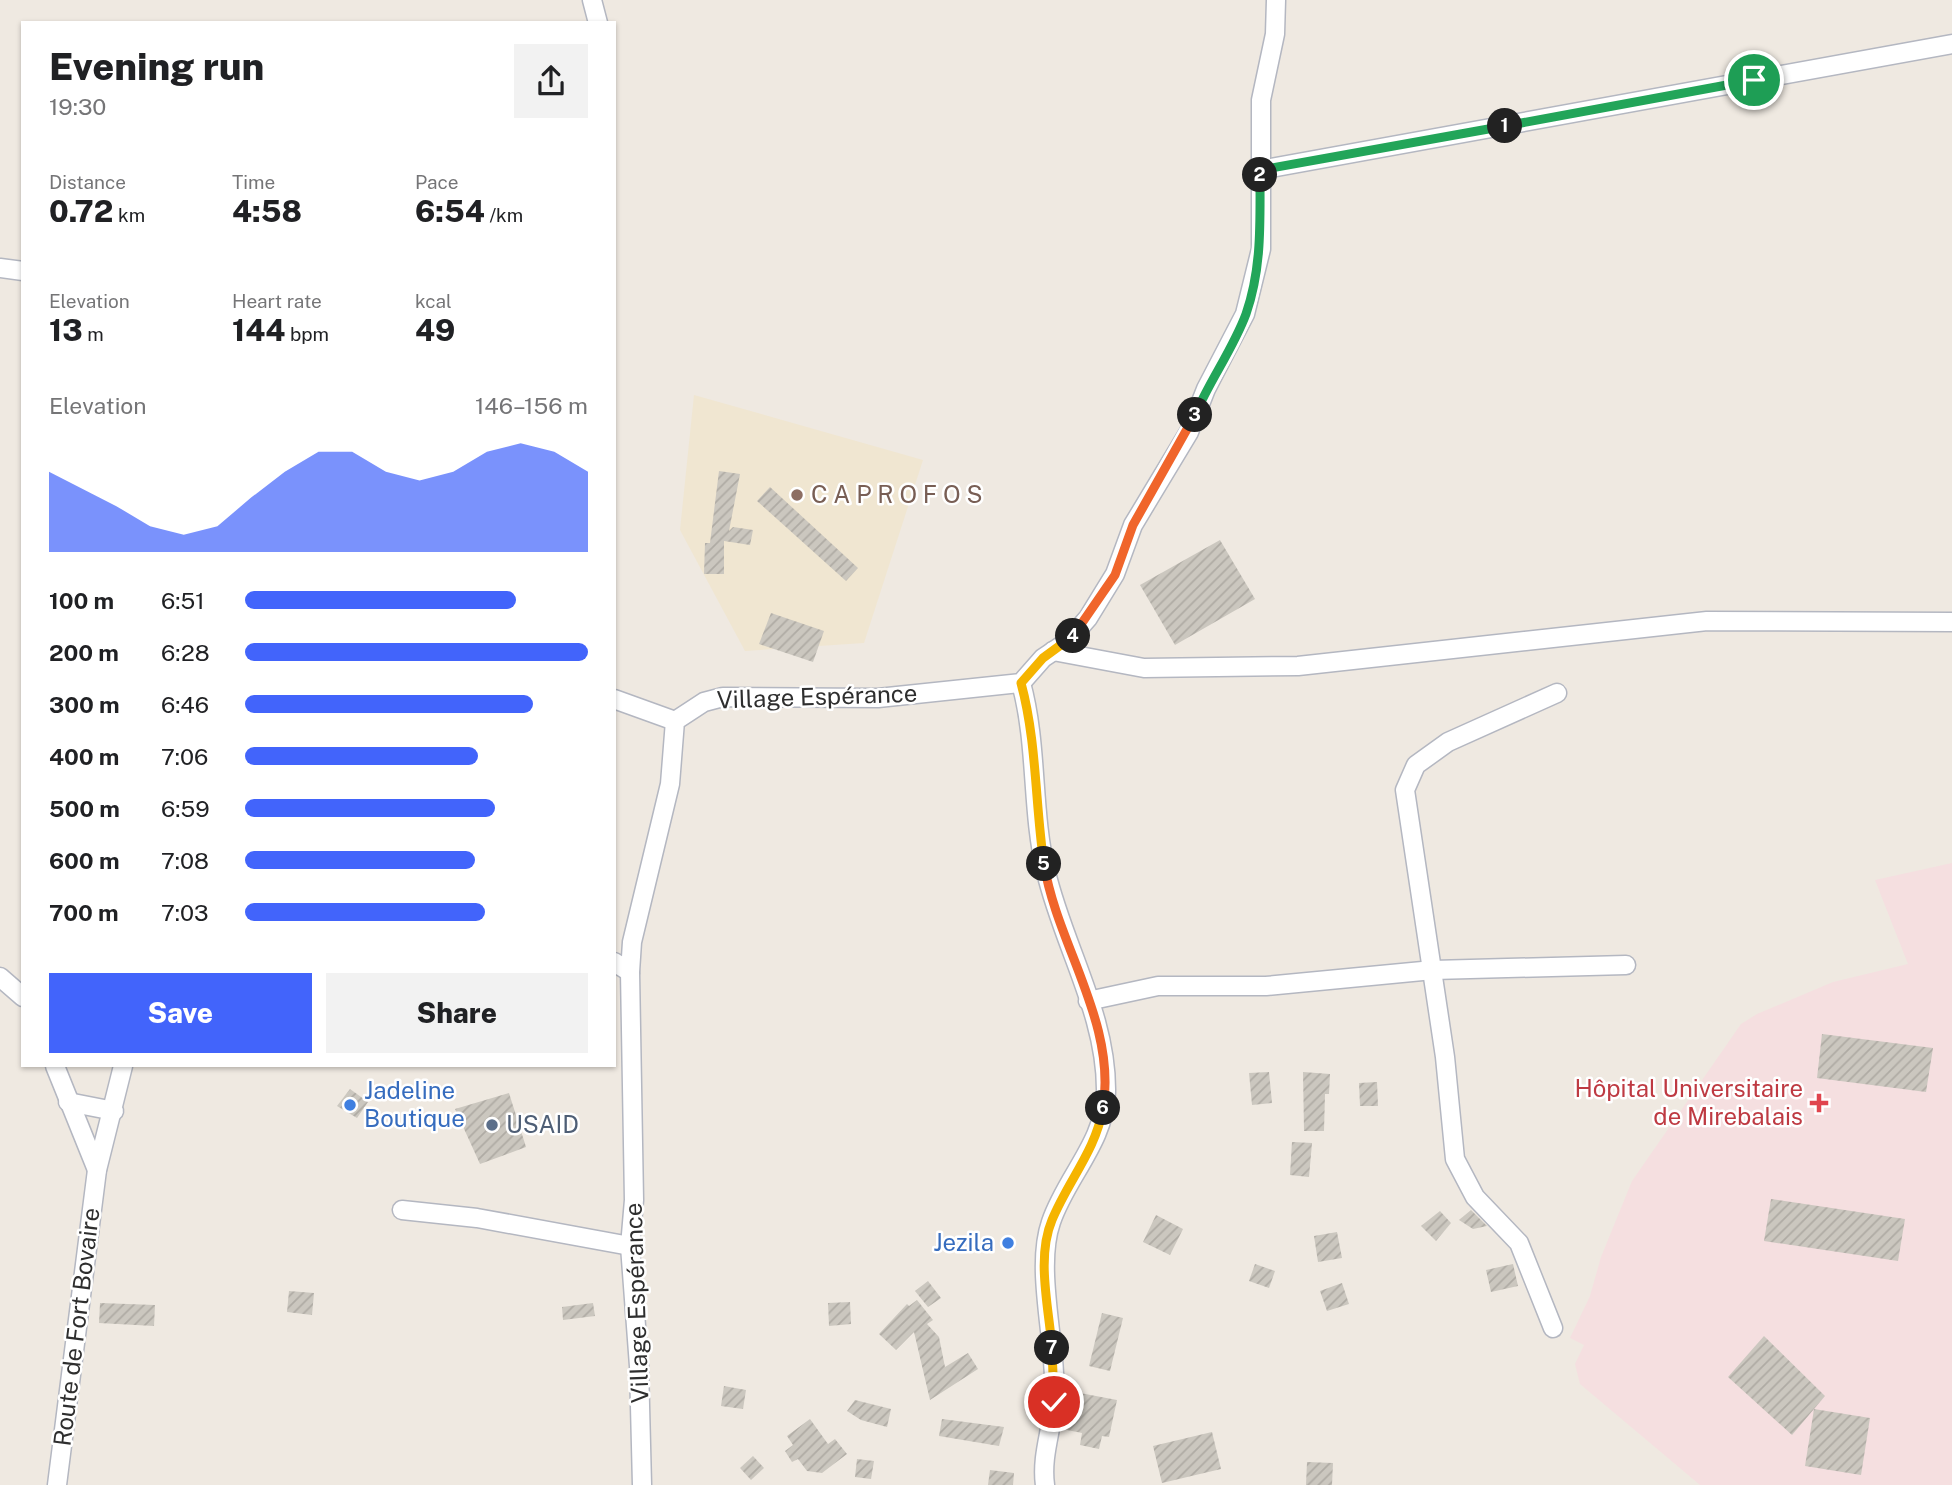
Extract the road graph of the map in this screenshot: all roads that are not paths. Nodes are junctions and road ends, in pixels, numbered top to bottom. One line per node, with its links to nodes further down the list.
1 (592, 0): 3 (street)
2 (1276, 0): 5 (street)
3 (597, 21)
4 (1952, 44): 5 (street)
5 (1260, 170): 9 (street)
6 (0, 268): 7 (street)
7 (21, 271)
8 (1952, 622): 9 (street)
9 (1053, 651): 10 (street)
10 (1021, 683): 13 (street, Village Espérance); 19 (street)
11 (1557, 692): 16 (street)
12 (616, 700): 13 (street)
13 (675, 721): 15 (street, Village Espérance)
14 (1626, 965): 16 (street)
15 (622, 967): 26 (street, Village Espérance)
16 (1433, 971): 19 (street); 27 (street)
17 (0, 977): 18 (street)
18 (21, 995)
19 (1088, 1001): 30 (street)
20 (55, 1067): 22 (street)
21 (124, 1067): 23 (street, Route de Fort Bovaire)
22 (68, 1102): 23 (street); 24 (street)
23 (114, 1111): 24 (street, Route de Fort Bovaire)
24 (97, 1170): 28 (street, Route de Fort Bovaire)
25 (402, 1210): 26 (street)
26 (630, 1246): 29 (street, Village Espérance)
27 (1553, 1328)
28 (57, 1485)
29 (642, 1485)
30 (1045, 1485)

